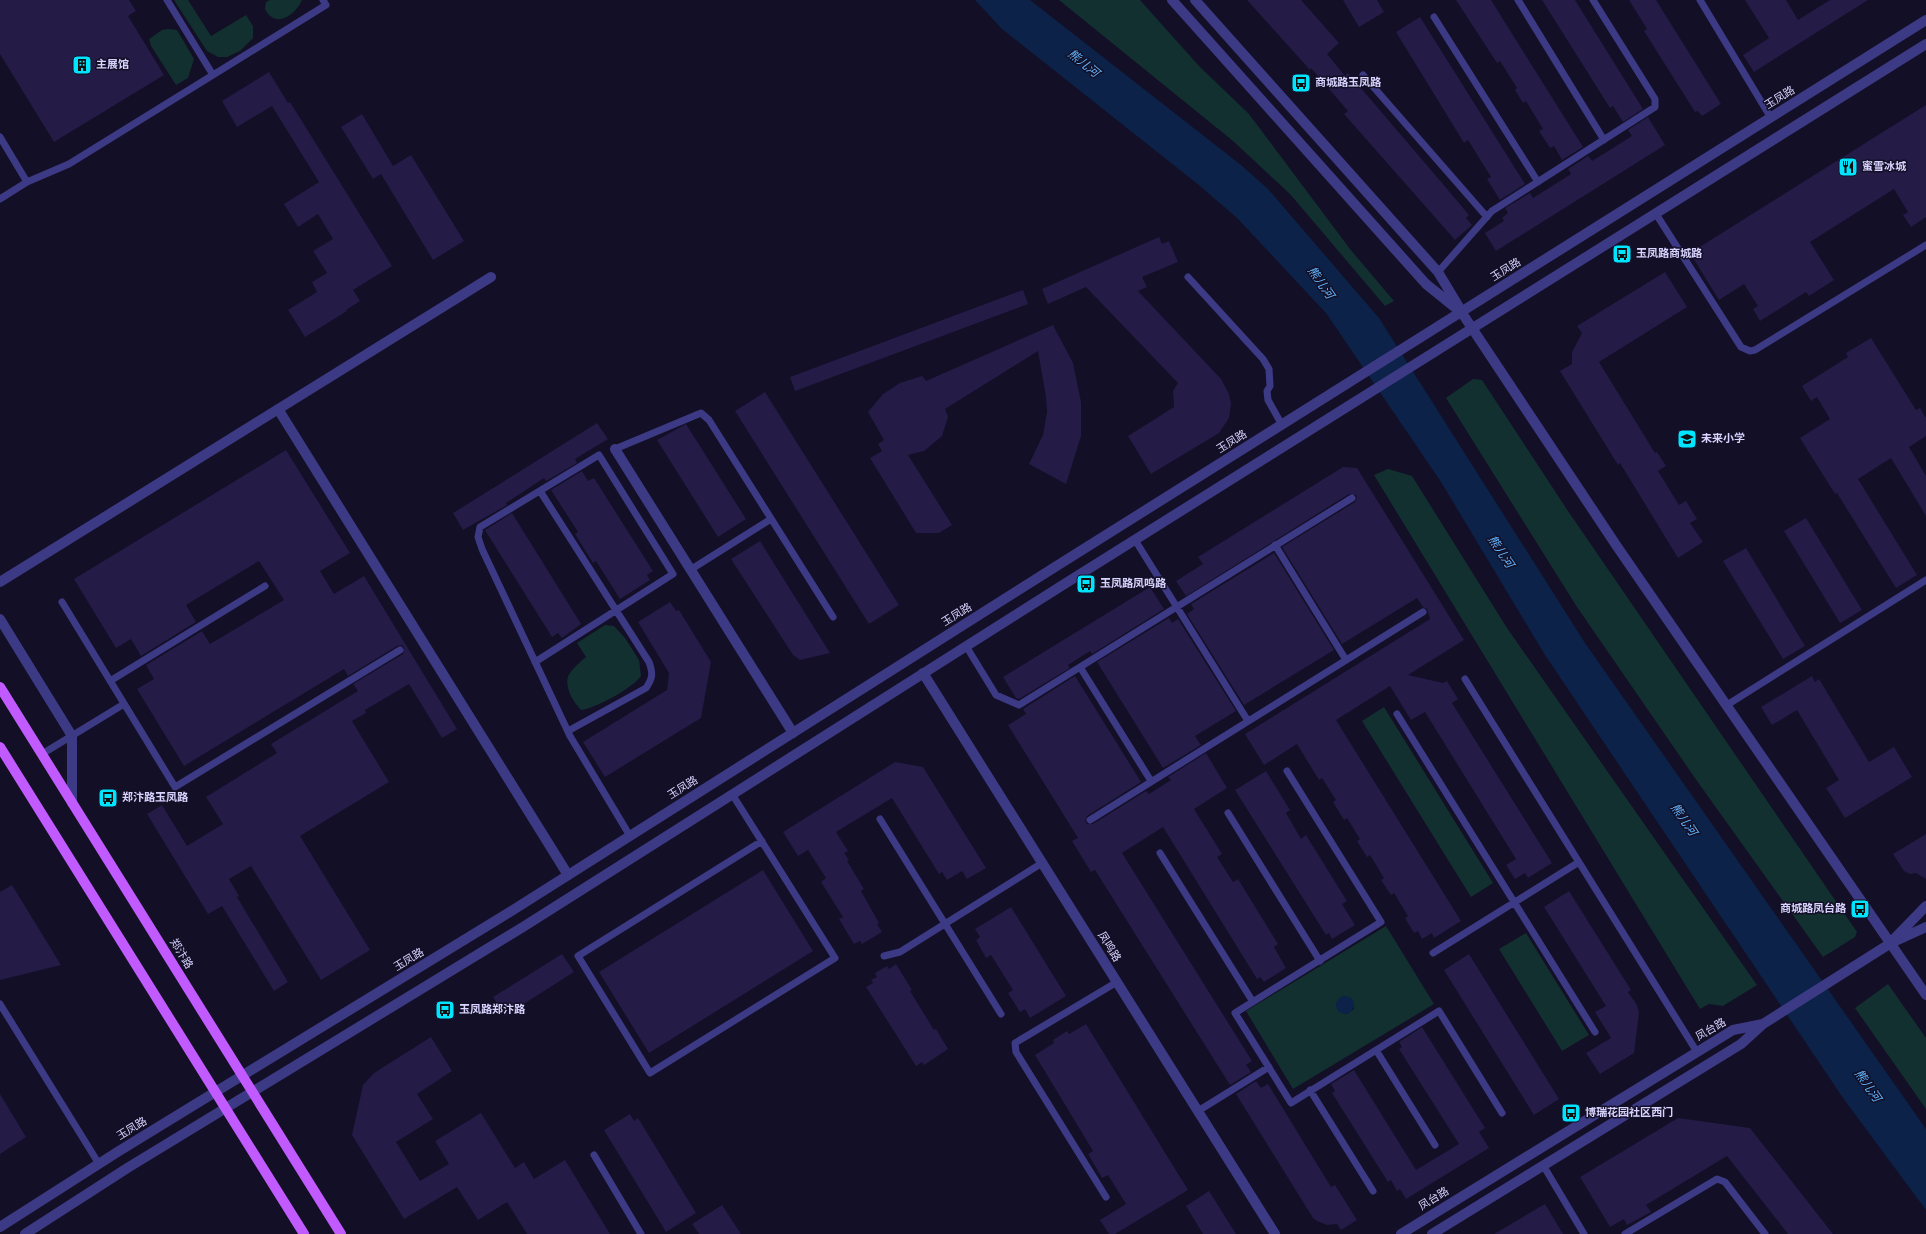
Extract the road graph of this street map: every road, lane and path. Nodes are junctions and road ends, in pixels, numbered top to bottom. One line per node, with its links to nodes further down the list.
1 (167, 0): 11 (lane)
2 (324, 0): 11 (lane)
3 (1172, 0): 25 (street)
4 (1195, 0): 22 (street)
5 (1518, 0): 15 (lane)
6 (1593, 0): 15 (lane)
7 (1700, 0): 13 (lane)
8 (1434, 17): 17 (lane)
9 (1926, 20): 13 (street, 玉凤路)
10 (1926, 44): 19 (street)
11 (213, 75): 16 (lane)
12 (1363, 75): 20 (lane)
13 (1771, 118): 25 (street, 玉凤路)
14 (0, 137): 16 (lane)
15 (1604, 140): 17 (lane)
16 (27, 182): 18 (lane)
17 (1538, 182): 20 (lane)
18 (0, 199)
19 (1656, 214): 21 (lane); 26 (street)
20 (1487, 217): 22 (lane)
21 (1926, 245)
22 (1438, 272): 25 (street)
23 (491, 277): 27 (street)
24 (1188, 277): 28 (lane)
25 (1462, 312): 26 (street); 28 (street, 玉凤路)
26 (1472, 329): 33 (street); 55 (street)
27 (278, 409): 37 (street); 75 (street)
28 (1282, 425): 59 (street, 玉凤路)
29 (614, 449): 32 (lane); 35 (street)
30 (540, 491): 41 (lane); 41 (lane); 48 (lane)
31 (1352, 498): 34 (lane)
32 (771, 519): 35 (lane); 43 (lane)
33 (1136, 540): 40 (lane); 45 (street)
34 (1275, 546): 40 (lane); 47 (lane)
35 (690, 570): 59 (street)
36 (1926, 580): 55 (lane)
37 (0, 582)
38 (266, 586): 52 (lane)
39 (62, 602): 52 (lane)
40 (1177, 607): 49 (lane); 57 (lane)
41 (616, 610): 48 (lane); 58 (lane)
42 (1423, 612): 47 (lane)
43 (833, 617)
44 (0, 619): 60 (street)
45 (966, 646): 49 (lane); 50 (street)
46 (400, 650): 54 (lane)
47 (1346, 660): 57 (lane)
48 (535, 662): 58 (lane)
49 (1080, 667): 64 (lane)
50 (923, 673): 65 (street); 74 (street, 凤鸣路)
51 (1465, 679): 73 (lane)
52 (110, 681): 54 (lane)
53 (0, 687): 62 (main road, 郑汴路)
54 (124, 704): 60 (lane)
55 (1727, 705): 80 (street)
56 (1397, 714): 76 (lane)
57 (1248, 721): 64 (lane)
58 (568, 731): 70 (lane)
59 (793, 732): 70 (street, 玉凤路)
60 (72, 736): 62 (lane); 66 (street)
61 (0, 746): 96 (main road)
62 (42, 754): 66 (main road, 郑汴路)
63 (1287, 771): 83 (lane)
64 (1151, 782): 69 (lane)
65 (732, 794): 71 (lane); 97 (street)
66 (72, 803): 94 (main road, 郑汴路)
67 (1228, 813): 83 (lane)
68 (880, 819): 78 (lane)
69 (1090, 820)
70 (630, 836): 75 (street, 玉凤路)
71 (762, 842): 71 (lane)
72 (1160, 853): 86 (lane)
73 (1579, 862): 76 (lane); 92 (lane)
74 (1042, 863): 78 (lane); 84 (street, 凤鸣路)
75 (568, 875): 94 (street, 玉凤路)
76 (1514, 902): 81 (lane); 90 (lane)
77 (1926, 906): 80 (street)
78 (945, 924): 82 (lane); 88 (lane)
79 (1926, 927): 80 (street)
80 (1891, 943): 85 (street); 89 (street)
81 (1433, 953)
82 (884, 956)
83 (1320, 961): 86 (lane)
84 (1117, 982): 99 (street, 凤鸣路); 106 (lane)
85 (1926, 995)
86 (1253, 1002): 93 (lane)
87 (0, 1004): 103 (lane)
88 (1001, 1014)
89 (1763, 1024): 92 (street, 凤台路); 104 (street)
90 (1595, 1032)
91 (1376, 1050): 95 (lane); 100 (lane); 101 (lane)
92 (1697, 1052): 113 (street, 凤台路)
93 (1269, 1067): 95 (lane); 99 (lane)
94 (242, 1076): 96 (street, 玉凤路); 97 (main road, 郑汴路)
95 (1310, 1090): 105 (lane)
96 (216, 1092): 98 (main road); 103 (street, 玉凤路)
97 (252, 1092): 98 (street); 110 (main road, 郑汴路)
98 (226, 1108): 108 (street); 109 (main road)
99 (1198, 1111): 112 (street, 凤鸣路)
100 (1502, 1113)
101 (1435, 1146)
102 (594, 1155): 111 (lane)
103 (98, 1164): 107 (street, 玉凤路)
104 (1543, 1165): 114 (street); 115 (lane)
105 (1373, 1191)
106 (1106, 1197)
107 (0, 1227)
108 (24, 1234)
109 (304, 1234)
110 (341, 1234)
111 (641, 1234)
112 (1275, 1234)
113 (1401, 1234)
114 (1432, 1234)
115 (1584, 1234)
116 (1625, 1234): 117 (lane)
117 (1765, 1234)

